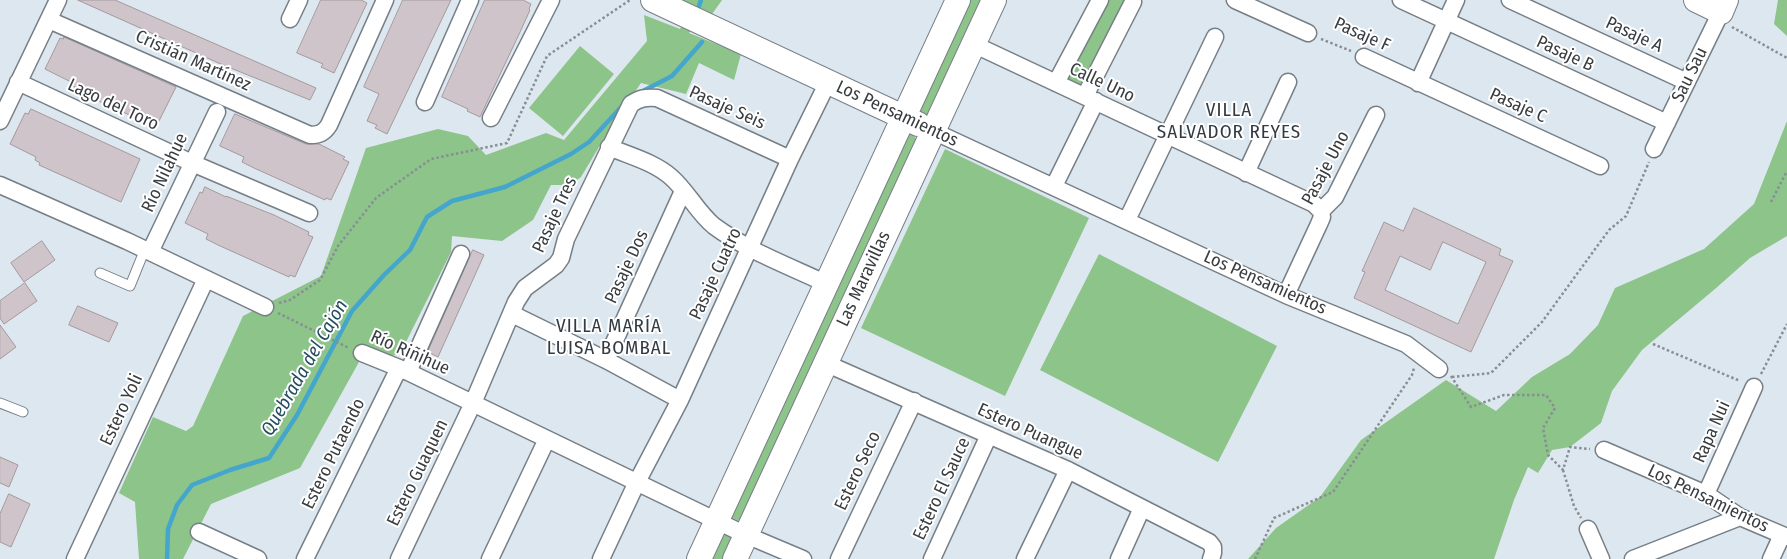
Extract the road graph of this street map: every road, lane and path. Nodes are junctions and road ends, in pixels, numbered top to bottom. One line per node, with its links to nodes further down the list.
1 (58, 0): 19 (street)
2 (299, 0): 18 (street)
3 (385, 0): 19 (street, Cristián Martínez)
4 (470, 0): 34 (street)
5 (550, 0): 38 (street)
6 (630, 0): 64 (path)
7 (654, 0): 27 (street, Los Pensamientos)
8 (958, 0): 37 (street, Las Maravillas)
9 (994, 0): 23 (street, Las Maravillas)
10 (1100, 0): 30 (street)
11 (1235, 0): 21 (street, Pasaje F)
12 (1401, 0): 20 (street, Pasaje B)
13 (1456, 0): 20 (street)
14 (1510, 0): 29 (street, Pasaje A)
15 (1696, 0): 17 (street)
16 (1133, 2): 33 (street)
17 (1721, 10): 25 (path); 29 (street, Sau Sau)
18 (290, 19)
19 (49, 20): 26 (street)
20 (1447, 22): 31 (street); 40 (street, Pasaje B)
21 (1308, 33): 24 (path, Pasaje F)
22 (1215, 37): 42 (street)
23 (973, 44): 30 (street, Calle Uno); 41 (street, Las Maravillas)
24 (1364, 57): 31 (street, Pasaje F)
25 (1787, 58)
26 (18, 82): 39 (street); 46 (street, Lago del Toro)
27 (828, 82): 37 (street, Los Pensamientos); 45 (street, Pasaje Cuatro)
28 (1288, 82): 49 (street)
29 (1687, 82): 40 (street, Sau Sau)
30 (1056, 83): 33 (street, Calle Uno)
31 (1418, 83): 47 (street, Pasaje C)
32 (646, 97): 43 (street, Pasaje Tres); 45 (street, Pasaje Seis)
33 (1090, 99): 42 (street, Calle Uno); 51 (street)
34 (425, 102)
35 (217, 112): 46 (street, Río Nilahue)
36 (1376, 115): 54 (street, Pasaje Uno)
37 (904, 117): 41 (street, Los Pensamientos); 62 (street, Las Maravillas)
38 (491, 118)
39 (0, 121)
40 (1667, 123): 44 (street, Sau Sau)
41 (933, 131): 51 (street, Los Pensamientos); 71 (street, Las Maravillas)
42 (1167, 135): 49 (street, Calle Uno); 56 (street)
43 (609, 147): 52 (street); 65 (street, Pasaje Tres)
44 (1654, 149): 73 (path)
45 (790, 159): 57 (street, Pasaje Cuatro)
46 (192, 163): 55 (street, Lago del Toro); 58 (street, Río Nilahue)
47 (1600, 166)
48 (1787, 171): 53 (path)
49 (1246, 172): 54 (street, Calle Uno)
50 (0, 185): 58 (street)
51 (1054, 186): 56 (street, Los Pensamientos)
52 (684, 191): 57 (street); 70 (street, Pasaje Dos)
53 (1770, 202)
54 (1321, 211): 63 (street, Pasaje Uno)
55 (309, 213)
56 (1127, 220): 63 (street, Los Pensamientos)
57 (750, 248): 62 (street); 75 (street, Pasaje Cuatro)
58 (147, 251): 60 (lane); 61 (street)
59 (461, 254): 72 (street, Estero Putaendo)
60 (100, 273)
61 (206, 279): 64 (street); 95 (street, Estero Yoli)
62 (827, 284): 89 (street, Las Maravillas)
63 (1286, 294): 69 (street, Los Pensamientos)
64 (265, 307): 68 (path, Río Riñihue)
65 (512, 314): 70 (street); 78 (street, Pasaje Tres)
66 (1787, 324): 74 (path)
67 (1654, 344): 74 (path)
68 (362, 353): 72 (street, Río Riñihue)
69 (1418, 353): 73 (street, Los Pensamientos); 108 (path)
70 (606, 360): 75 (street)
71 (826, 363): 76 (street, Estero Puangue); 92 (street, Las Maravillas)
72 (405, 370): 78 (street, Río Riñihue); 97 (street, Estero Putaendo)
73 (1445, 373): 84 (path)
74 (1754, 387): 86 (street, Rapa Nui)
75 (680, 400): 85 (street, Pasaje Cuatro)
76 (914, 401): 80 (street, Estero Puangue); 104 (street, Estero Seco)
77 (0, 403): 79 (lane)
78 (474, 403): 81 (street, Río Riñihue); 98 (street, Estero Guaquen)
79 (23, 412)
80 (988, 435): 83 (street, Estero Puangue); 105 (street, Estero El Sauce)
81 (547, 439): 85 (street, Río Riñihue); 99 (street)
82 (1604, 450): 84 (path); 86 (street, Los Pensamientos)
83 (1068, 470): 87 (street, Estero Puangue); 106 (street)
84 (1563, 470): 90 (path)
85 (637, 482): 89 (street, Río Riñihue); 100 (street, Pasaje Cuatro)
86 (1706, 494): 88 (street, Los Pensamientos)
87 (1142, 508): 94 (street, Estero Puangue); 107 (street)
88 (1740, 516): 93 (street, Los Pensamientos); 110 (street)
89 (717, 521): 92 (street, Río Riñihue); 101 (street, Las Maravillas)
90 (1588, 529): 109 (street)
91 (199, 532): 96 (street)
92 (746, 534): 102 (street, Las Maravillas); 103 (street, Río Riñihue)
93 (1785, 536): 111 (street)
94 (1212, 553)
95 (75, 559)
96 (258, 559)
97 (306, 559)
98 (399, 559)
99 (490, 559)
100 (601, 559)
101 (699, 559)
102 (735, 559)
103 (803, 559)
104 (839, 559)
105 (932, 559)
106 (1025, 559)
107 (1119, 559)
108 (1254, 559)
109 (1602, 559)
110 (1633, 559)
111 (1771, 559)

